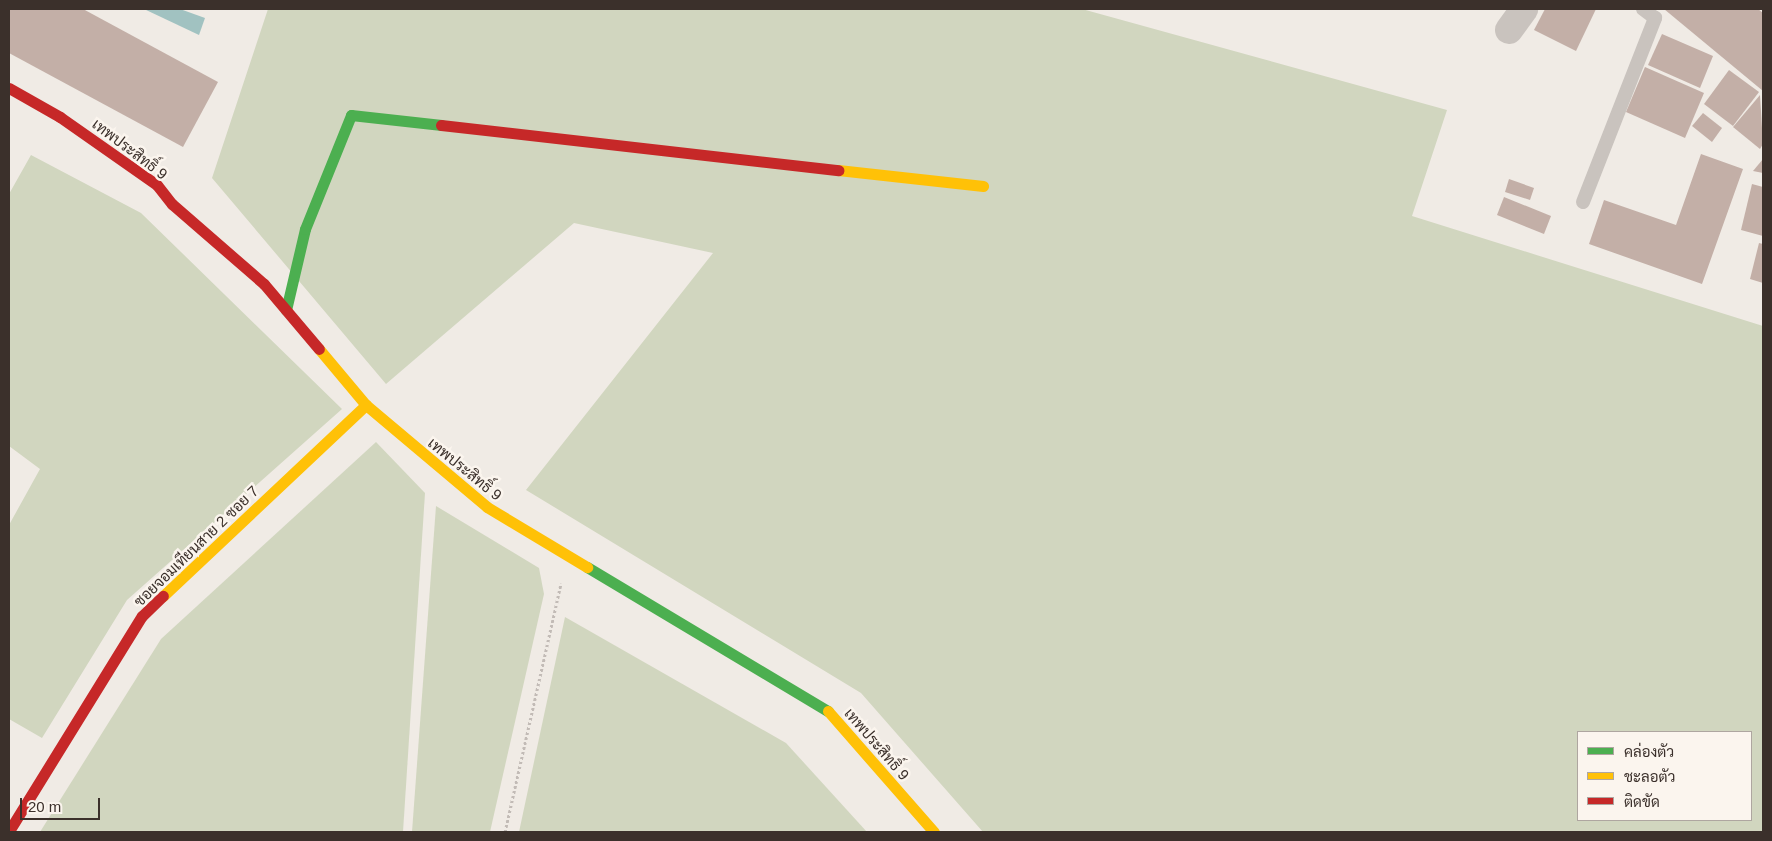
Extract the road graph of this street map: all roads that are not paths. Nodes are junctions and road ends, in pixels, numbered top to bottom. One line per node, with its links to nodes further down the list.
1 (1524, 9): 3 (street)
2 (1643, 9): 6 (lane)
3 (1509, 30)
4 (9, 88): 7 (street, เทพประสิทธิ์ 9)
5 (984, 186): 7 (street)
6 (1584, 202)
7 (286, 310): 8 (street, เทพประสิทธิ์ 9)
8 (366, 406): 9 (street, ซอยจอมเทียนสาย 2 ซอย 7); 10 (street, เทพประสิทธิ์ 9)
9 (9, 831)
10 (934, 832)

